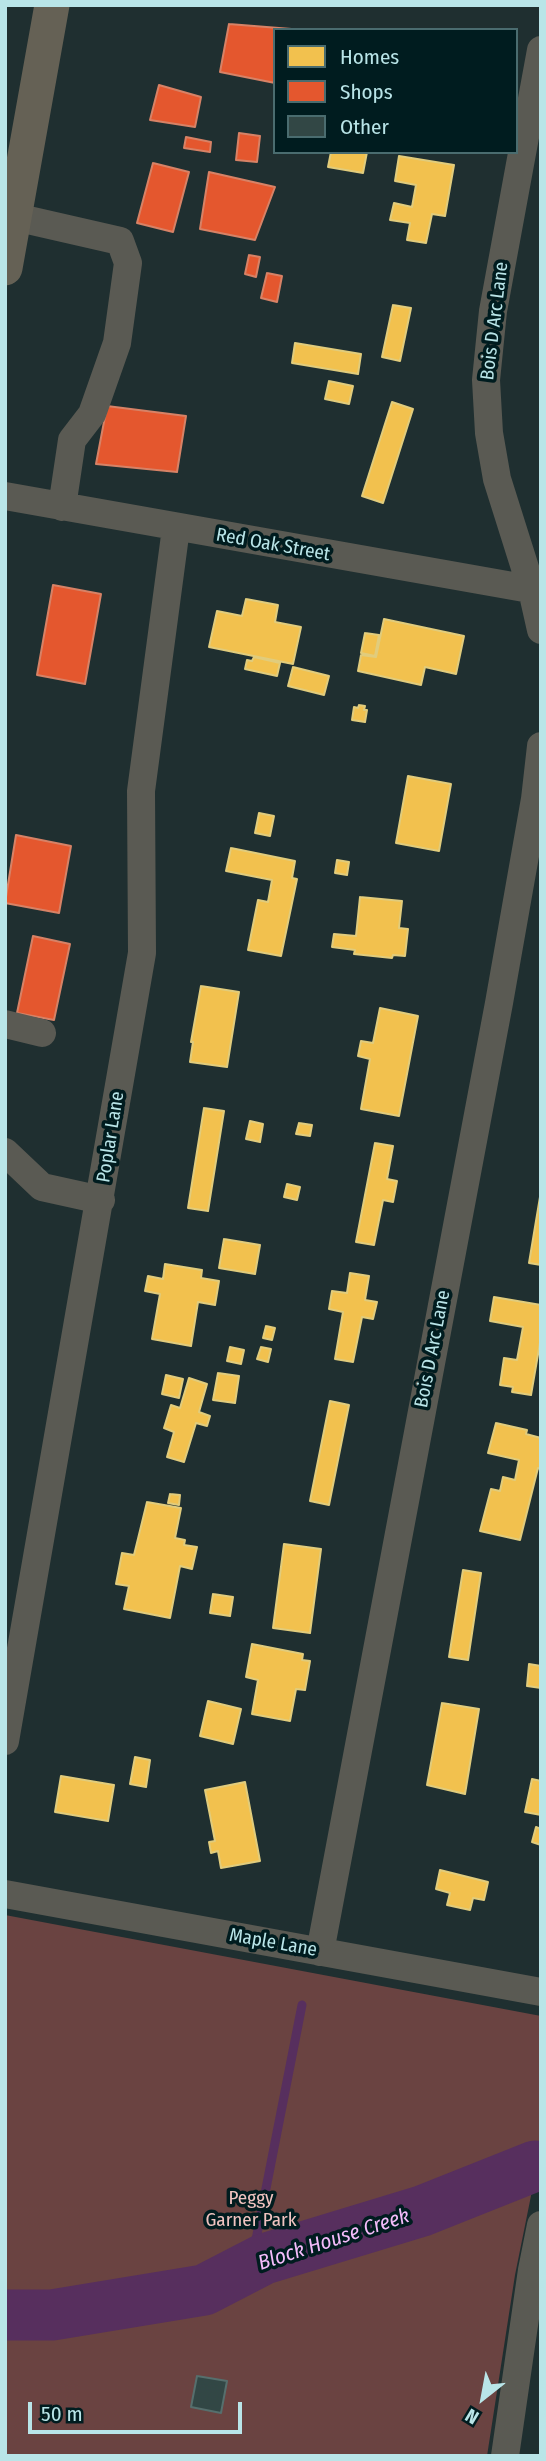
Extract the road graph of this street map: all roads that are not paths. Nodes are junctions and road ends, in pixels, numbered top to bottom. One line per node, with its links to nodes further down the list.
1 (52, 5): 4 (main road)
2 (541, 50): 3 (street, Bois D Arc Lane)
3 (534, 117): 8 (street, Bois D Arc Lane)
4 (9, 239): 6 (street)
5 (5, 496): 6 (street, Red Oak Street)
6 (62, 507): 7 (street, Red Oak Street)
7 (176, 528): 8 (street, Red Oak Street); 14 (street, Poplar Lane)
8 (536, 591): 9 (street, Bois D Arc Lane)
9 (541, 630)
10 (541, 746): 17 (street, Bois D Arc Lane)
11 (5, 1024): 12 (street)
12 (43, 1033)
13 (5, 1152): 14 (street)
14 (101, 1200): 15 (street, Poplar Lane)
15 (5, 1741)
16 (5, 1894): 17 (street, Maple Lane)
17 (320, 1952): 18 (street, Maple Lane)
18 (541, 1992)
19 (541, 2224): 20 (street)
20 (505, 2456)

